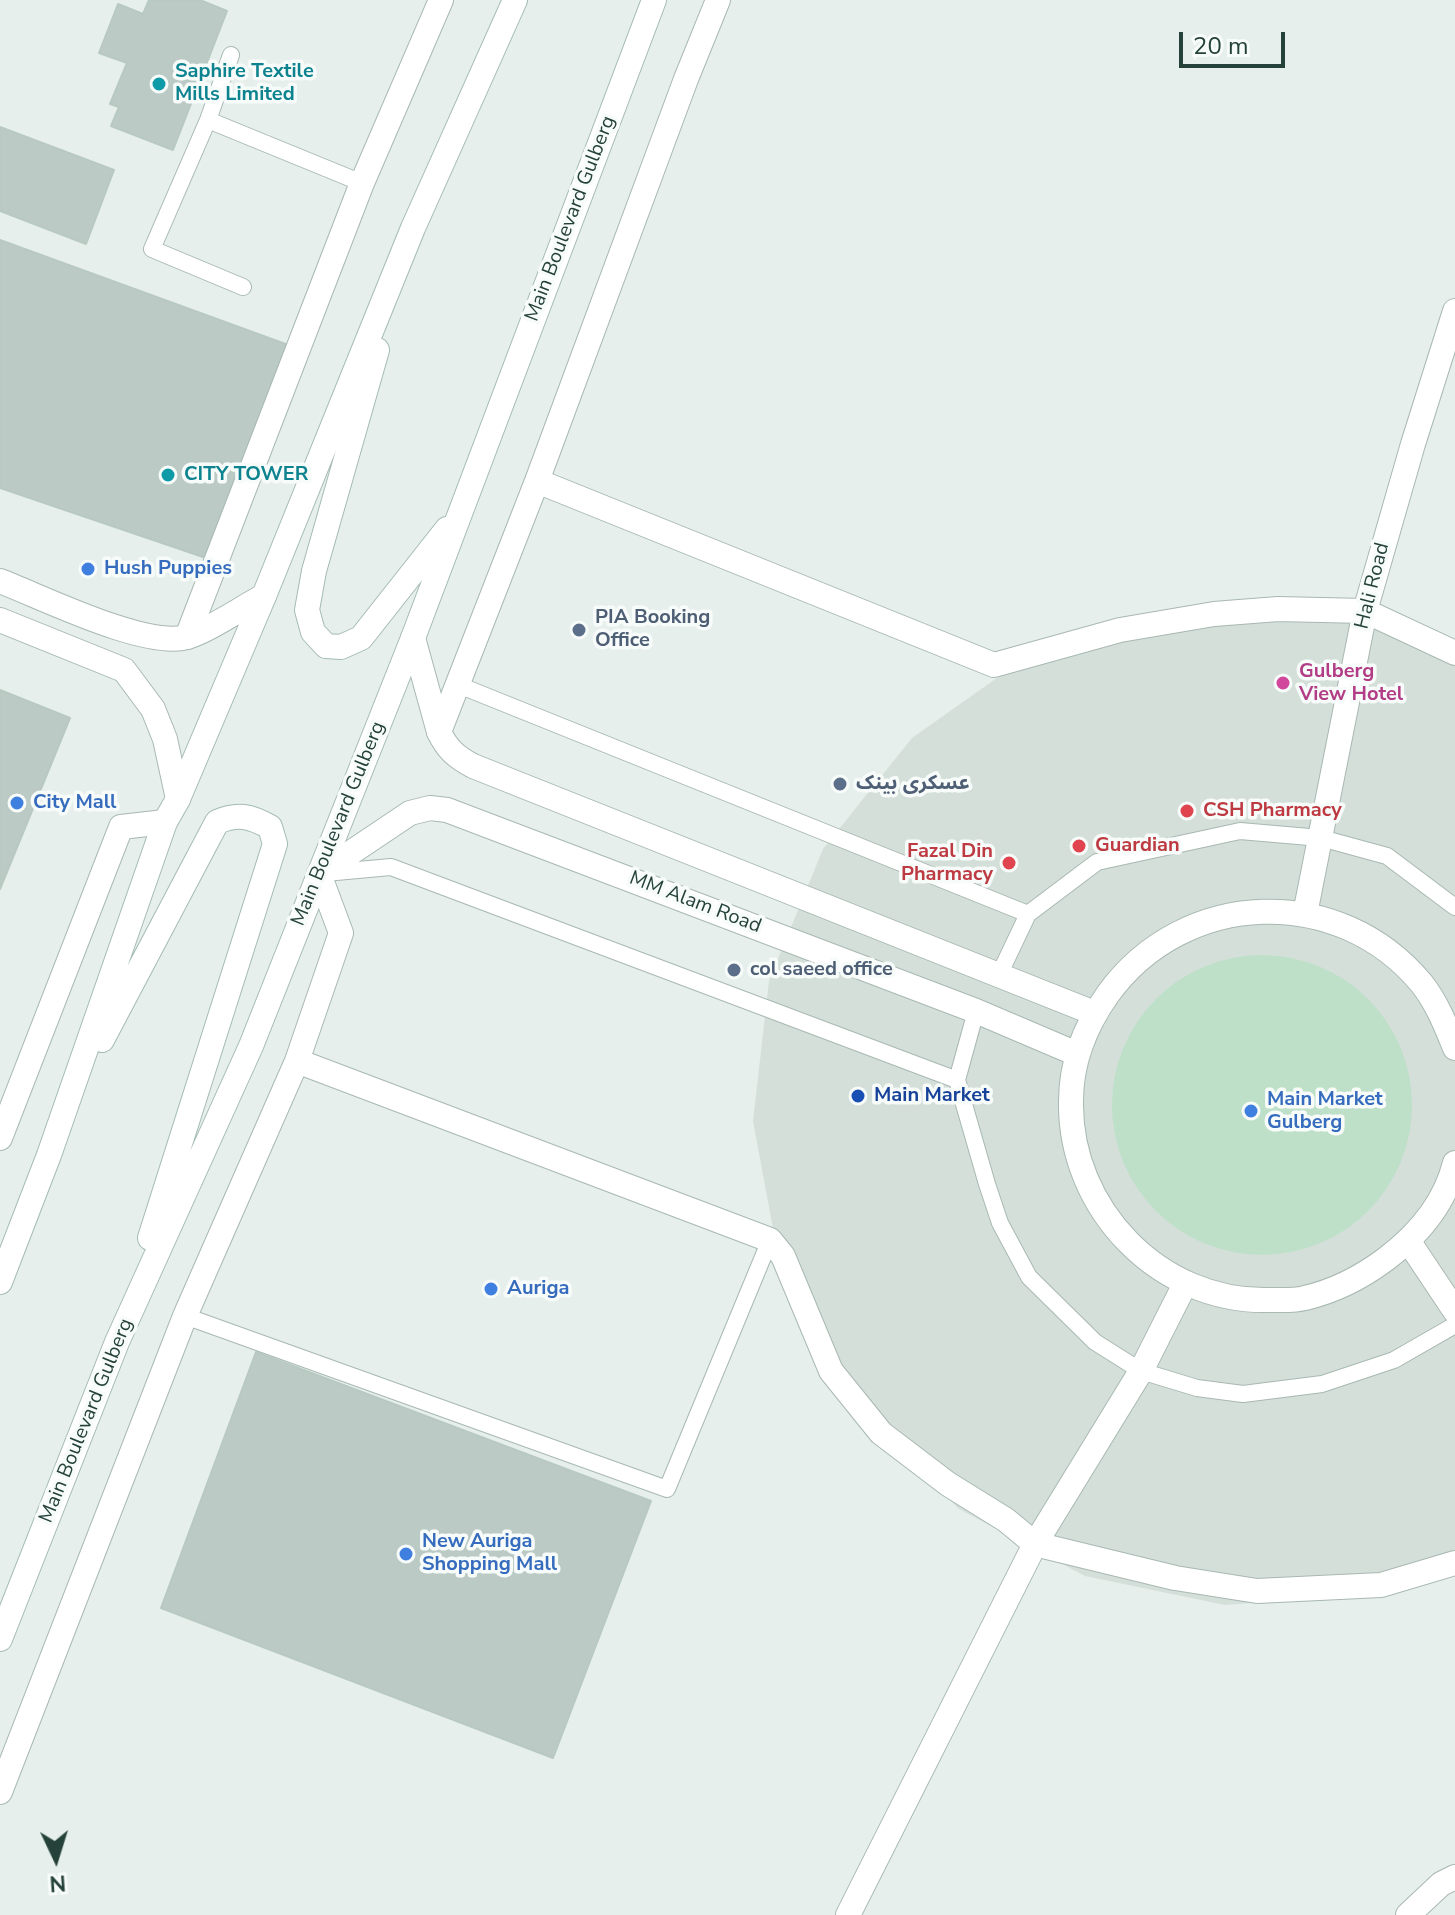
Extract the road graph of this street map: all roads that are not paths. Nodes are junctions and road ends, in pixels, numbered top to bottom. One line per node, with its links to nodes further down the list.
1 (441, 0): 7 (street)
2 (515, 0): 8 (street)
3 (654, 0): 12 (street, Main Boulevard Gulberg)
4 (718, 0): 11 (street)
5 (231, 55): 6 (lane)
6 (208, 120): 7 (lane); 9 (lane)
7 (362, 183): 17 (street)
8 (413, 228): 12 (street); 14 (street)
9 (243, 287)
10 (1455, 311): 15 (street, Hali Road)
11 (537, 481): 15 (street); 20 (street)
12 (461, 511): 18 (street, Main Boulevard Gulberg)
13 (0, 581): 17 (street)
14 (264, 596): 17 (street); 22 (street)
15 (1365, 611): 19 (street); 24 (street, Hali Road)
16 (0, 620): 22 (street)
17 (187, 637)
18 (413, 638): 21 (street); 25 (street, Main Boulevard Gulberg)
19 (1455, 653)
20 (456, 684): 21 (street); 27 (lane)
21 (439, 732): 29 (street)
22 (178, 799): 23 (street)
23 (165, 822): 37 (street); 38 (street)
24 (1321, 838): 26 (lane); 27 (lane); 28 (street, Hali Road)
25 (319, 874): 30 (street, MM Alam Road); 35 (street); 36 (lane); 47 (street, Main Boulevard Gulberg)
26 (1455, 907)
27 (1028, 914): 29 (lane)
28 (1305, 914): 31 (street); 32 (street)
29 (999, 975): 32 (street)
30 (976, 1011): 34 (street, MM Alam Road); 36 (lane)
31 (1448, 1011): 33 (street)
32 (1094, 1013): 34 (street)
33 (1455, 1048)
34 (1077, 1054): 43 (street)
35 (297, 1061): 40 (street); 45 (street)
36 (957, 1080): 48 (lane)
37 (64, 1113): 42 (street); 47 (street)
38 (0, 1138)
39 (1455, 1163): 41 (street)
40 (770, 1240): 45 (lane); 49 (street)
41 (1409, 1242): 43 (street); 44 (street)
42 (0, 1282)
43 (1185, 1284): 48 (street)
44 (1455, 1311)
45 (185, 1316): 52 (street)
46 (1455, 1325): 48 (lane)
47 (117, 1342): 51 (street, Main Boulevard Gulberg)
48 (1141, 1371): 49 (street)
49 (1035, 1544): 50 (street); 54 (street)
50 (1455, 1563)
51 (0, 1639)
52 (0, 1792)
53 (1455, 1877): 55 (street)
54 (848, 1915)
55 (1408, 1915)

